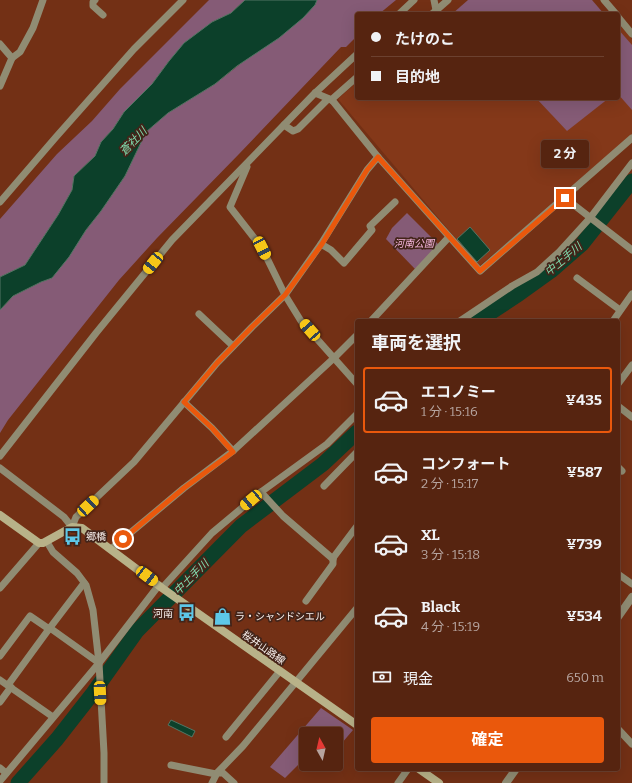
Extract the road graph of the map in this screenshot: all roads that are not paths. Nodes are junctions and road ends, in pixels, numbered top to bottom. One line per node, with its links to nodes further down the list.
1 (44, 0): 16 (street)
2 (95, 0): 11 (street)
3 (183, 0): 27 (street)
4 (414, 0): 8 (street)
5 (434, 0): 9 (street)
6 (448, 0): 9 (street)
7 (607, 1): 10 (street)
8 (401, 12)
9 (434, 12)
10 (615, 12)
11 (103, 15)
12 (620, 19): 13 (street)
13 (632, 34)
14 (0, 44): 16 (street)
15 (355, 56): 19 (street)
16 (12, 58): 18 (street)
17 (355, 79): 20 (street)
18 (0, 86)
19 (315, 93): 20 (street); 21 (street)
20 (330, 99): 21 (street); 23 (street)
21 (284, 125): 24 (street)
22 (632, 138): 26 (street)
23 (378, 157): 30 (street); 31 (street)
24 (248, 162): 35 (street); 53 (street)
25 (630, 168): 29 (street)
26 (565, 198): 29 (street); 30 (street)
27 (0, 202)
28 (395, 202): 31 (street)
29 (590, 218): 32 (street); 39 (street)
30 (449, 237): 38 (street)
31 (322, 244): 35 (street)
32 (632, 250)
33 (577, 278): 36 (street)
34 (632, 294): 36 (street)
35 (285, 295): 42 (street); 43 (street)
36 (620, 310): 40 (street)
37 (199, 314): 42 (street)
38 (373, 319)
39 (463, 319)
40 (613, 319)
41 (355, 337): 43 (street)
42 (233, 346): 47 (street)
43 (334, 358): 46 (street); 51 (street)
44 (632, 365): 45 (street)
45 (620, 381)
46 (355, 382)
47 (184, 402): 51 (street); 58 (street)
48 (620, 408): 50 (street)
49 (355, 416): 56 (street)
50 (632, 417)
51 (233, 452): 61 (street)
52 (355, 454): 55 (street)
53 (0, 456)
54 (0, 468): 58 (street)
55 (324, 486)
56 (262, 492): 62 (street); 66 (street)
57 (0, 515): 60 (main road)
58 (72, 527): 60 (main road); 61 (main road, 桜井山路線)
59 (355, 529): 62 (street)
60 (43, 542): 64 (street); 67 (street)
61 (111, 549): 66 (main road, 桜井山路線)
62 (333, 559): 69 (street)
63 (620, 575): 65 (street)
64 (84, 583): 72 (street); 74 (street)
65 (632, 584)
66 (160, 587): 74 (street); 75 (main road, 桜井山路線)
67 (0, 588)
68 (632, 597): 71 (street)
69 (306, 601)
70 (355, 610): 77 (street)
71 (620, 614)
72 (50, 628): 73 (street); 74 (street); 78 (street)
73 (0, 656)
74 (99, 663): 80 (street); 93 (street)
75 (280, 671): 77 (main road, 桜井山路線); 83 (street)
76 (0, 680): 78 (street)
77 (296, 682): 81 (main road, 桜井山路線); 91 (street)
78 (10, 686): 79 (street); 80 (street)
79 (0, 702)
80 (53, 717): 90 (street)
81 (355, 724)
82 (620, 731): 84 (street)
83 (226, 737)
84 (632, 744)
85 (171, 765): 91 (street)
86 (0, 768): 90 (street)
87 (407, 771): 96 (street)
88 (422, 771): 97 (main road)
89 (515, 771): 98 (street)
90 (6, 773): 92 (street)
91 (217, 774): 94 (street); 95 (street)
92 (0, 781)
93 (104, 783)
94 (212, 783)
95 (234, 783)
96 (398, 783)
97 (438, 783)
98 (506, 783)

